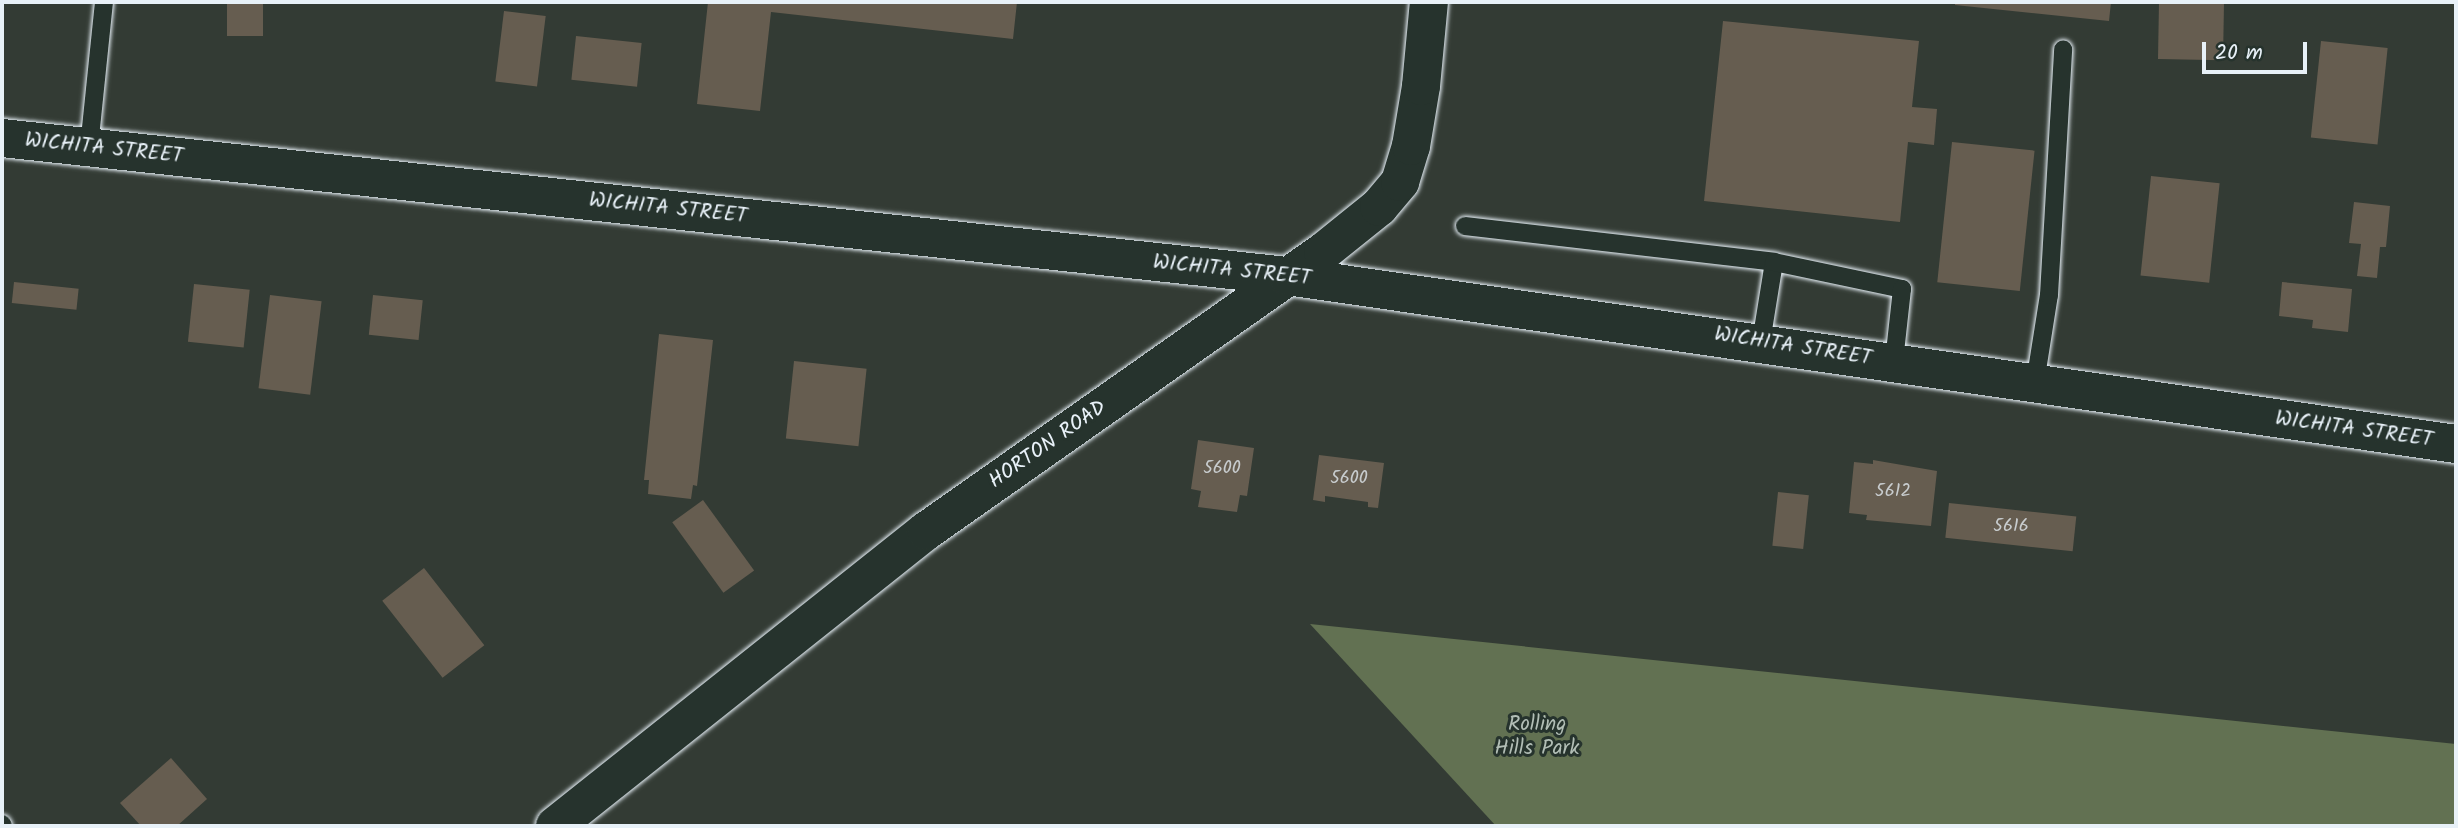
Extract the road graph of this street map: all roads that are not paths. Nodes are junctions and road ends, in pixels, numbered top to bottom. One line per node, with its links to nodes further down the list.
1 (104, 2): 5 (lane)
2 (1429, 2): 8 (main road, HORTON ROAD)
3 (2063, 49): 11 (lane)
4 (2, 138): 5 (main road, WICHITA STREET)
5 (89, 147): 8 (main road, WICHITA STREET)
6 (1465, 226): 7 (lane)
7 (1774, 262): 9 (lane); 10 (lane)
8 (1287, 276): 9 (main road, WICHITA STREET); 13 (main road, HORTON ROAD)
9 (1760, 342): 10 (main road, WICHITA STREET)
10 (1894, 362): 11 (main road, WICHITA STREET)
11 (2035, 383): 12 (main road, WICHITA STREET)
12 (2456, 444)
13 (555, 826)

